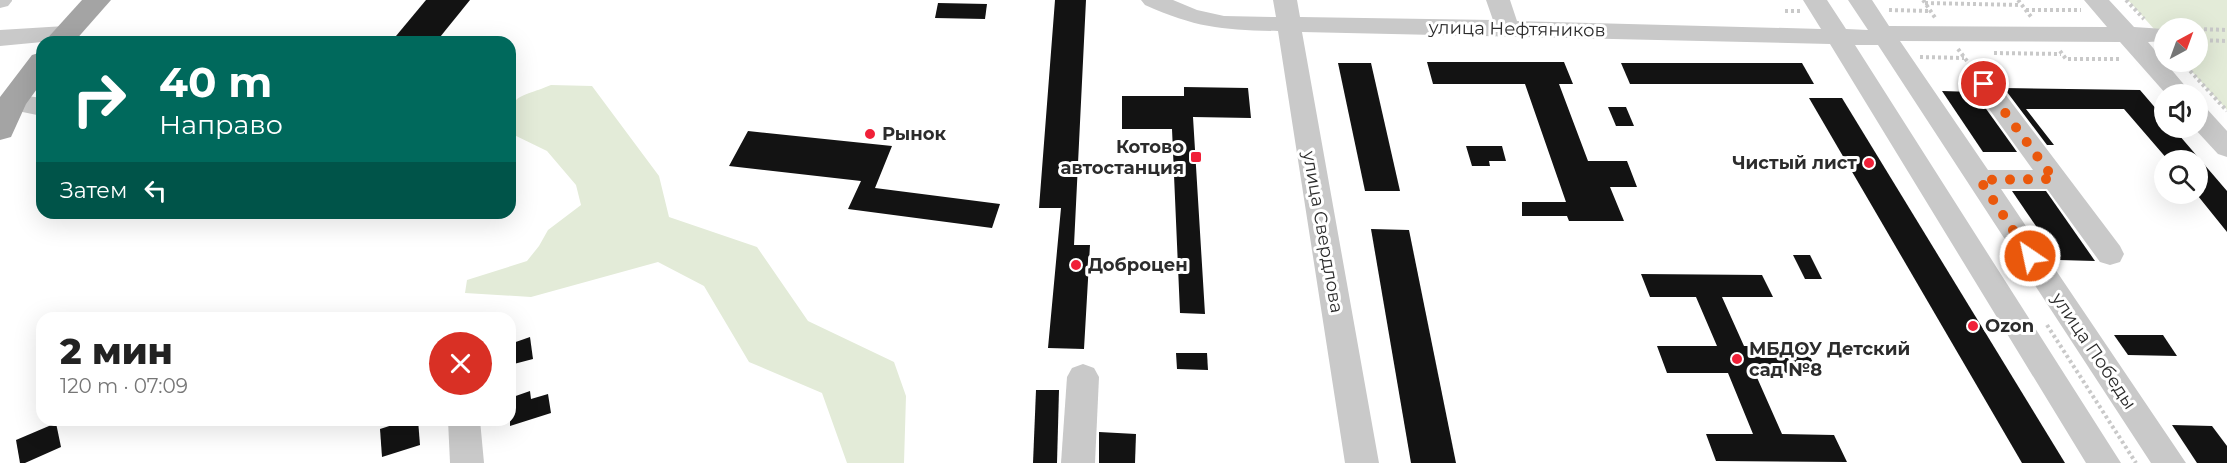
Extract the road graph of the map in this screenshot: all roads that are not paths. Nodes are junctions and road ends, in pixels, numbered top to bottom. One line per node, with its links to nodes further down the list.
1 (97, 0): 12 (main road)
2 (1153, 0): 7 (street, улица Нефтяников)
3 (1498, 0): 8 (street)
4 (1815, 0): 13 (street)
5 (1860, 0): 9 (street, улица Победы)
6 (2101, 5): 10 (street)
7 (1286, 13): 8 (street, улица Нефтяников); 31 (street, улица Свердлова)
8 (1508, 28): 13 (street, улица Нефтяников)
9 (1884, 35): 10 (street, улица Нефтяников); 13 (street, улица Нефтяников); 25 (street, улица Победы)
10 (2127, 35): 11 (street, улица Нефтяников); 18 (street)
11 (2154, 35)
12 (63, 36)
13 (1837, 36): 32 (street)
14 (0, 38): 15 (street)
15 (36, 38)
16 (36, 69): 19 (main road)
17 (1984, 84): 24 (street)
18 (2171, 84)
19 (12, 102): 20 (street); 22 (main road)
20 (36, 106)
21 (2215, 121): 23 (street)
22 (0, 130)
23 (2227, 148)
24 (2054, 179): 25 (street); 26 (street)
25 (1980, 180): 33 (street, улица Победы)
26 (2110, 254)
27 (1083, 377): 30 (street)
28 (464, 426): 29 (street)
29 (467, 463)
30 (1077, 463)
31 (1362, 463)
32 (2104, 463)
33 (2169, 463)

